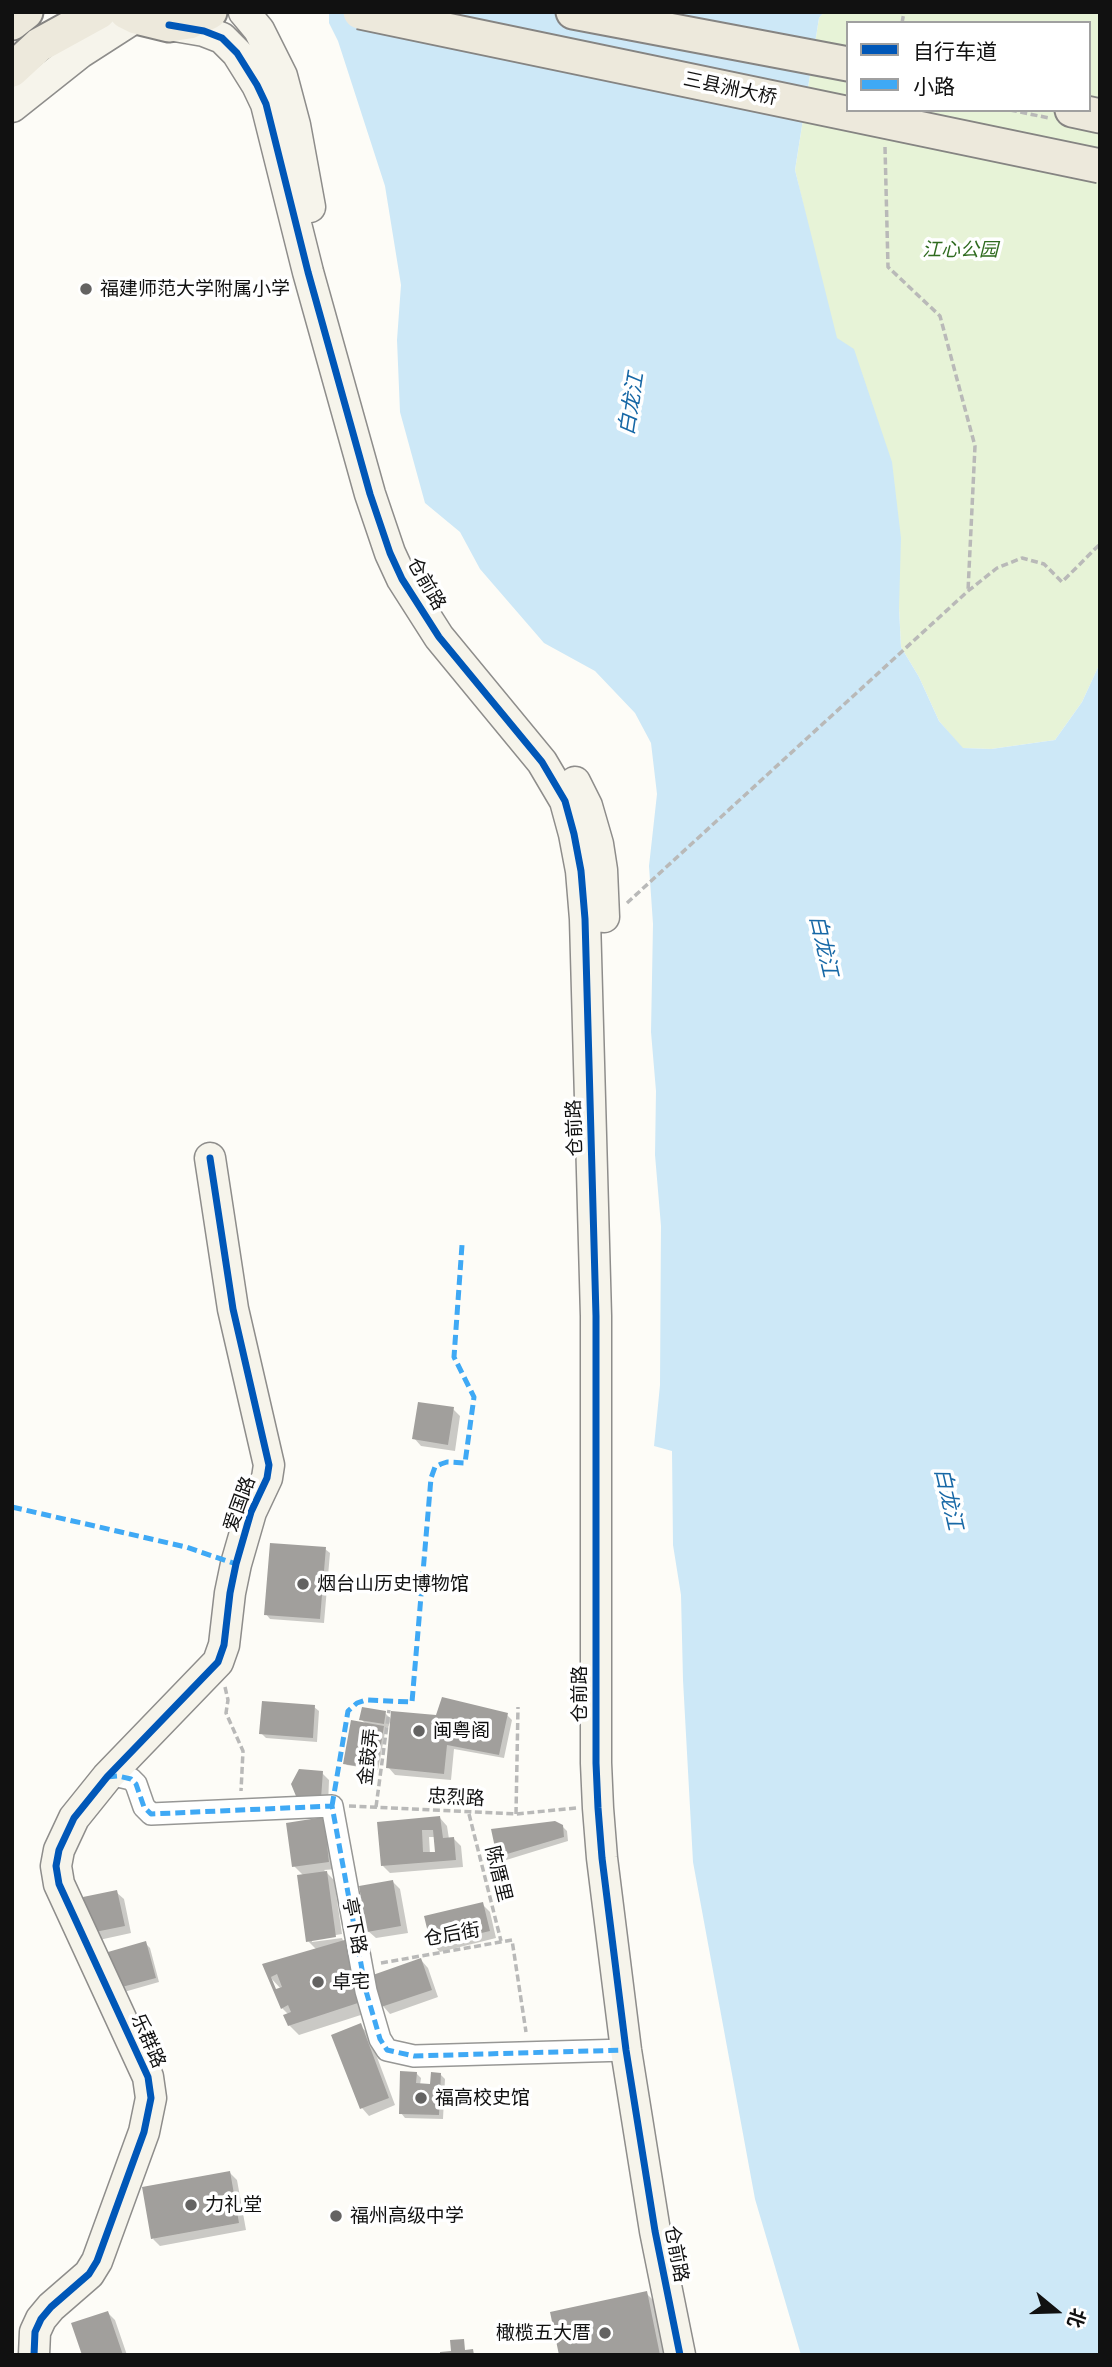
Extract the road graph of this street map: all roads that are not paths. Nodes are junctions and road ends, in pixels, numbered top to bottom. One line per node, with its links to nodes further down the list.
1 (26, 12): 9 (main road)
2 (50, 12): 11 (main road)
3 (99, 12): 13 (main road)
4 (210, 12): 10 (main road)
5 (244, 12): 23 (street, 仓前路)
6 (360, 12): 17 (main road, 三县洲大桥, bridge)
7 (573, 12): 12 (main road)
8 (131, 15): 10 (main road); 14 (street)
9 (12, 23)
10 (169, 25): 20 (street, 仓前路)
11 (12, 41)
12 (846, 64)
13 (12, 70)
14 (12, 107)
15 (1081, 112): 16 (main road)
16 (1100, 116)
17 (1100, 166)
18 (210, 1158): 19 (street, 爱国路)
19 (107, 1777): 20 (street, 亭下路); 21 (street, 乐群路)
20 (626, 2050): 22 (street, 仓前路)
21 (34, 2355)
22 (680, 2355)
23 (701, 2355)

